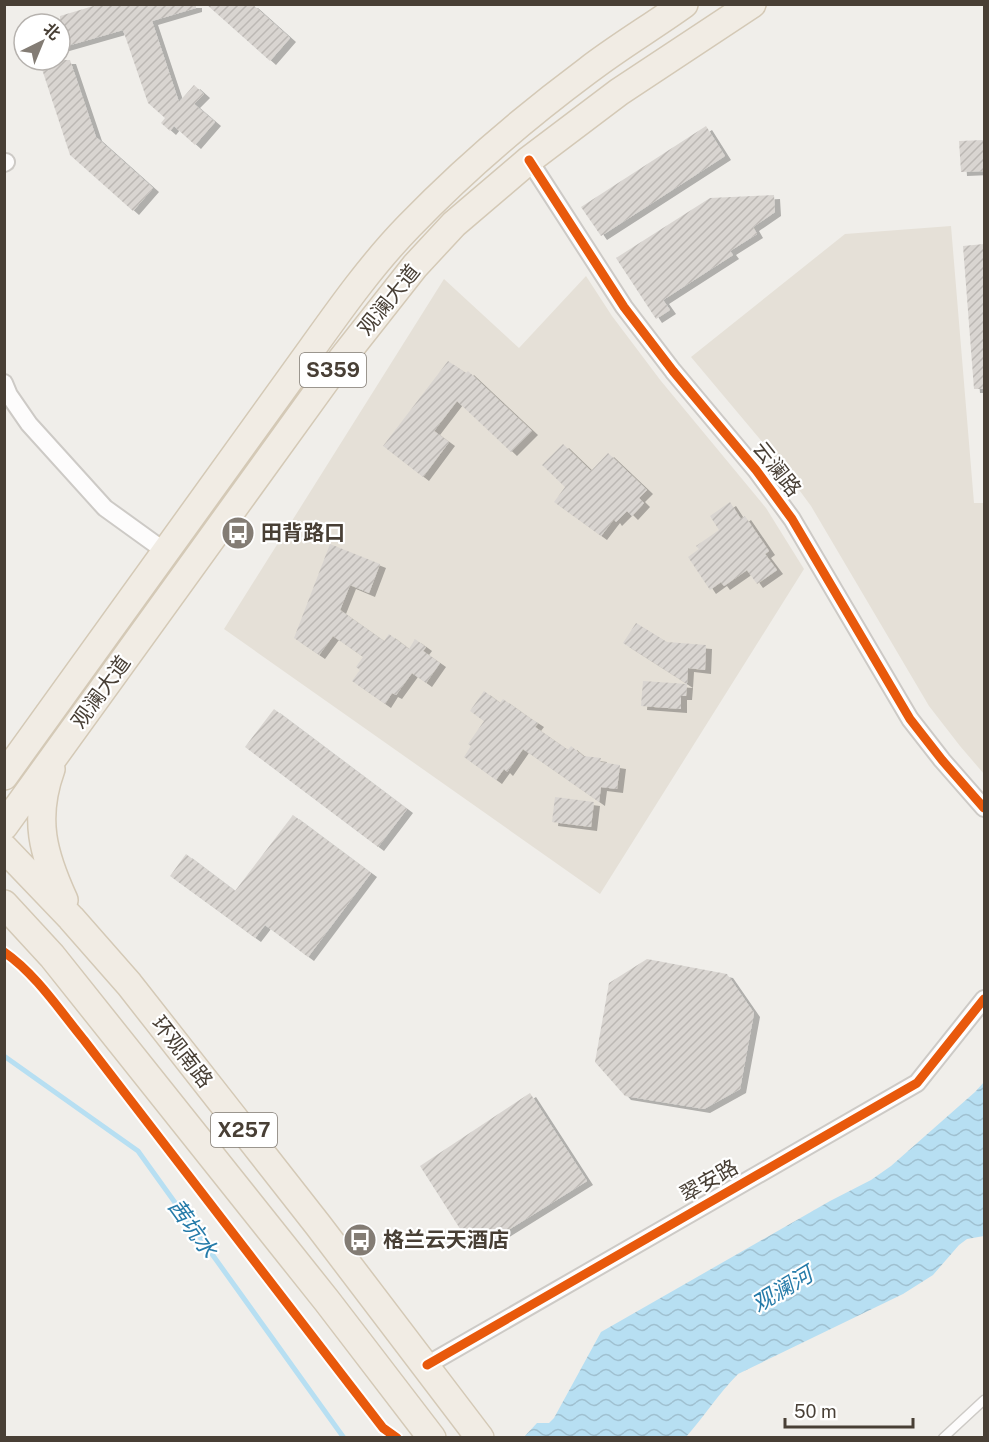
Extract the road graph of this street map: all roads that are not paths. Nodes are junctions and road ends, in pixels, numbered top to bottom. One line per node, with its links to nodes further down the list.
1 (684, 4): 5 (main road, 观澜大道 / S359)
2 (752, 4): 3 (main road, 观澜大道 / S359)
3 (529, 160): 8 (main road, 观澜大道 / S359); 10 (street, 云澜路)
4 (4, 383): 5 (street)
5 (166, 552): 6 (main road, 观澜大道 / S359)
6 (36, 733): 7 (main road); 9 (main road, 观澜大道 / S359)
7 (4, 755)
8 (55, 756): 11 (main road, 观澜大道 / S359); 14 (main road)
9 (4, 776)
10 (984, 808)
11 (4, 826)
12 (4, 848): 14 (main road, 环观南路 / X257)
13 (4, 904): 16 (main road, 环观南路 / X257)
14 (71, 918): 18 (main road, 环观南路 / X257)
15 (4, 936): 16 (main road)
16 (52, 956): 21 (main road, 环观南路 / X257)
17 (984, 999): 18 (street, 翠安路)
18 (427, 1365): 20 (main road, 环观南路 / X257)
19 (984, 1400): 22 (lane)
20 (475, 1431)
21 (432, 1437)
22 (943, 1437)

